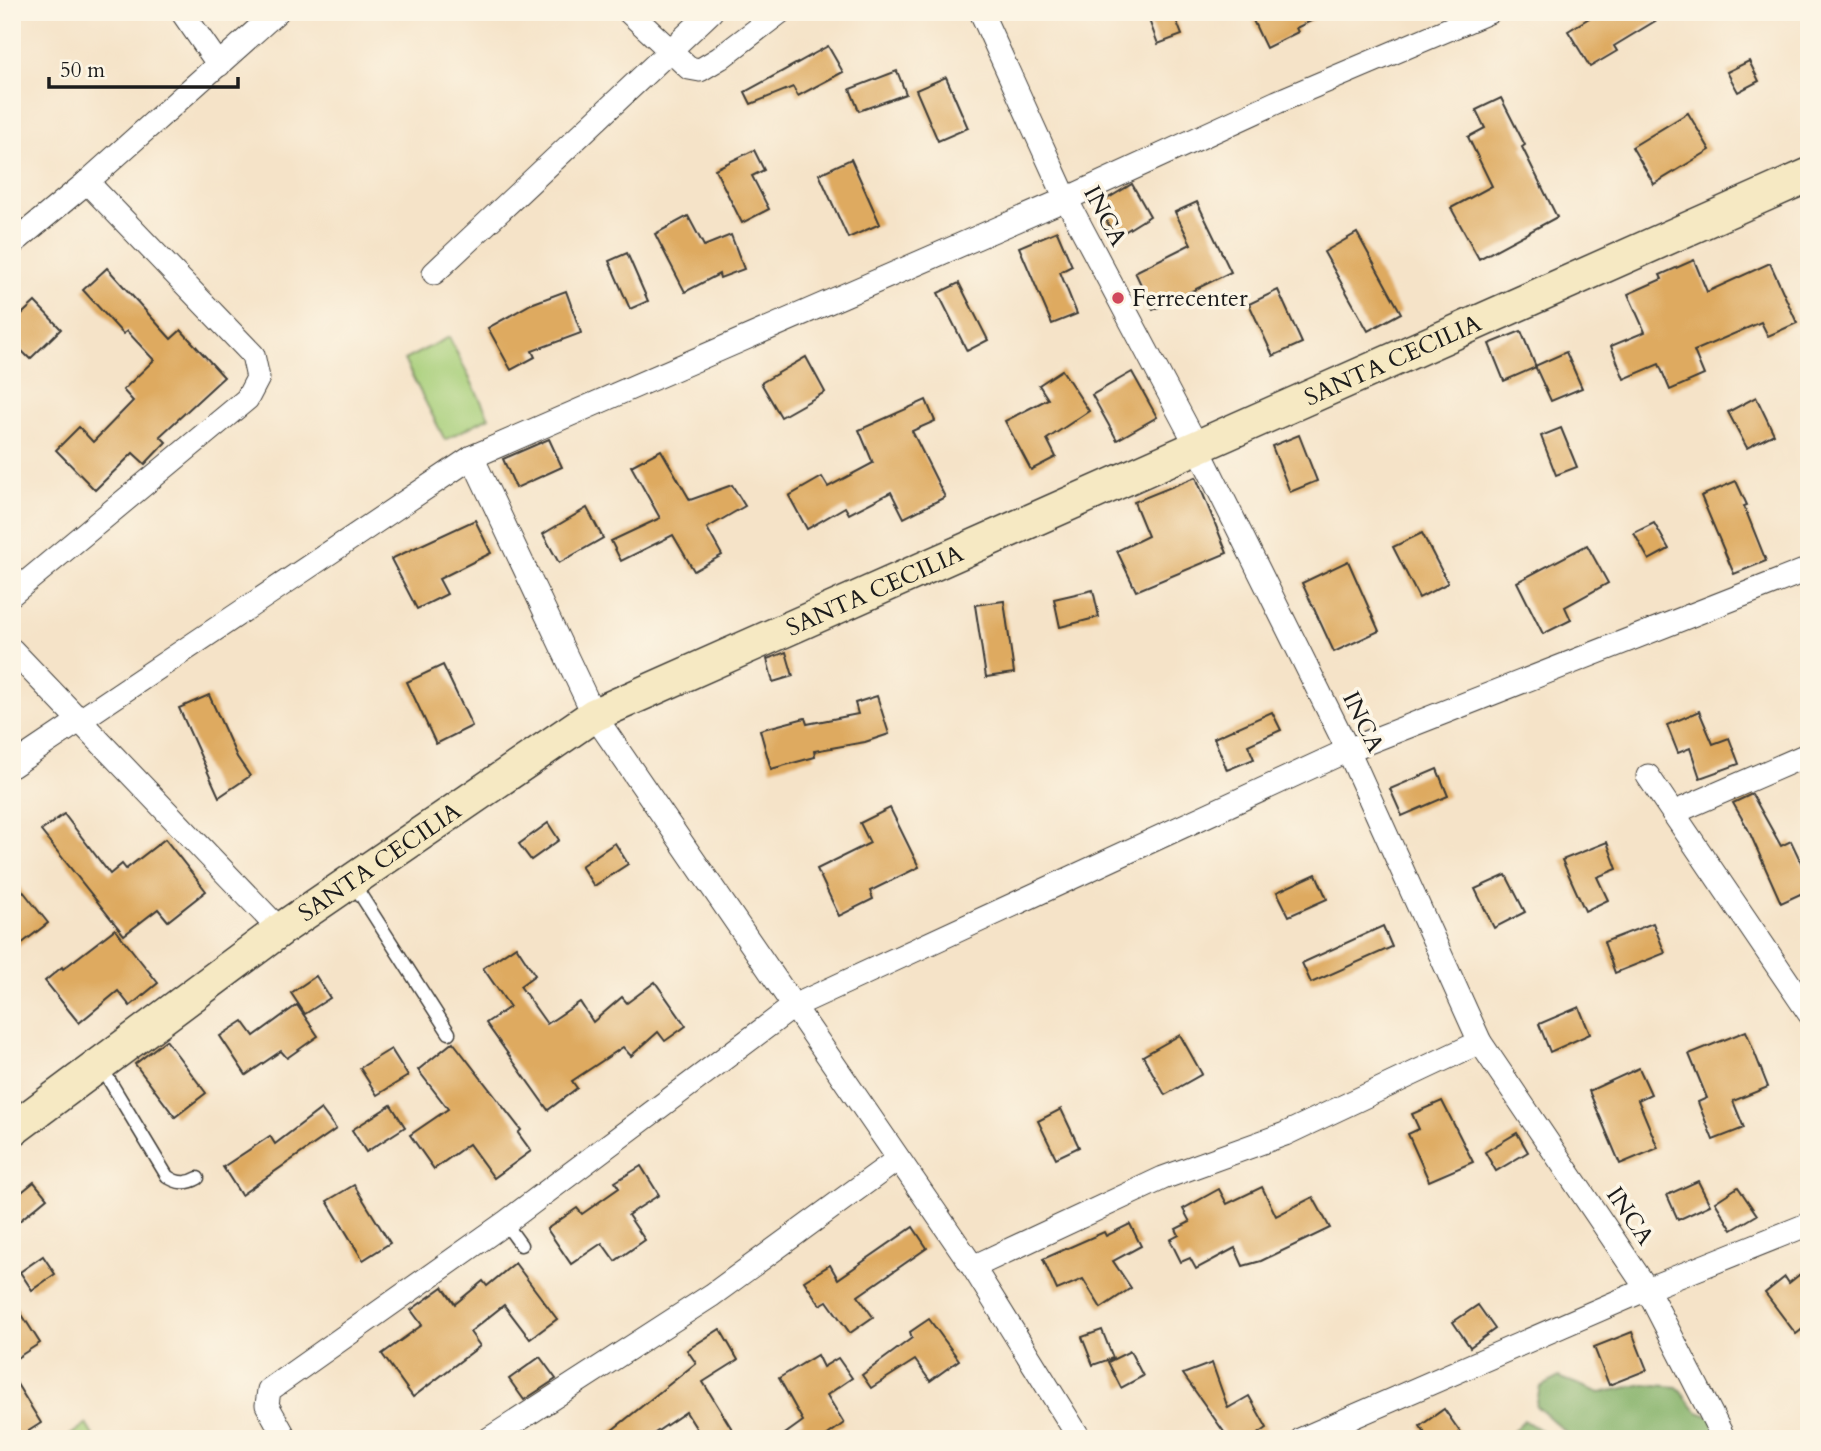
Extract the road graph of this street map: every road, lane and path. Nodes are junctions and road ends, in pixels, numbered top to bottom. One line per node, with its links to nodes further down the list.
1 (182, 12): 9 (street)
2 (277, 12): 9 (street)
3 (629, 12): 8 (street)
4 (711, 12): 8 (street)
5 (780, 12): 8 (street)
6 (981, 12): 12 (street, INCA)
7 (1489, 12): 12 (street)
8 (671, 49): 14 (street)
9 (219, 65): 11 (street)
10 (1809, 175): 15 (street, SANTA CECILIA)
11 (87, 182): 13 (street); 18 (street)
12 (1066, 199): 15 (street, INCA); 16 (street)
13 (12, 244)
14 (434, 272)
15 (1197, 446): 20 (street, SANTA CECILIA); 22 (street, INCA)
16 (472, 457): 20 (street); 21 (street)
17 (1809, 569): 22 (street)
18 (12, 594)
19 (12, 650): 21 (street)
20 (594, 715): 27 (street, SANTA CECILIA); 29 (street)
21 (79, 720): 24 (street); 28 (street)
22 (1348, 750): 29 (street); 32 (street, INCA)
23 (1809, 754): 26 (street)
24 (12, 766)
25 (1648, 776): 26 (street)
26 (1673, 813): 30 (street)
27 (352, 881): 28 (street, SANTA CECILIA); 31 (lane)
28 (280, 930): 33 (street, SANTA CECILIA)
29 (794, 1006): 35 (street); 37 (street)
30 (1809, 1013)
31 (449, 1033)
32 (1480, 1042): 40 (street); 41 (street, INCA)
33 (100, 1065): 34 (street, SANTA CECILIA); 36 (lane)
34 (12, 1130)
35 (898, 1159): 40 (street); 43 (street)
36 (198, 1178)
37 (505, 1223): 39 (lane); 42 (street)
38 (1809, 1224): 41 (street)
39 (521, 1245)
40 (973, 1267): 44 (street)
41 (1647, 1289): 45 (street); 46 (street, INCA)
42 (286, 1439)
43 (489, 1439)
44 (1080, 1439)
45 (1302, 1439)
46 (1724, 1439)

